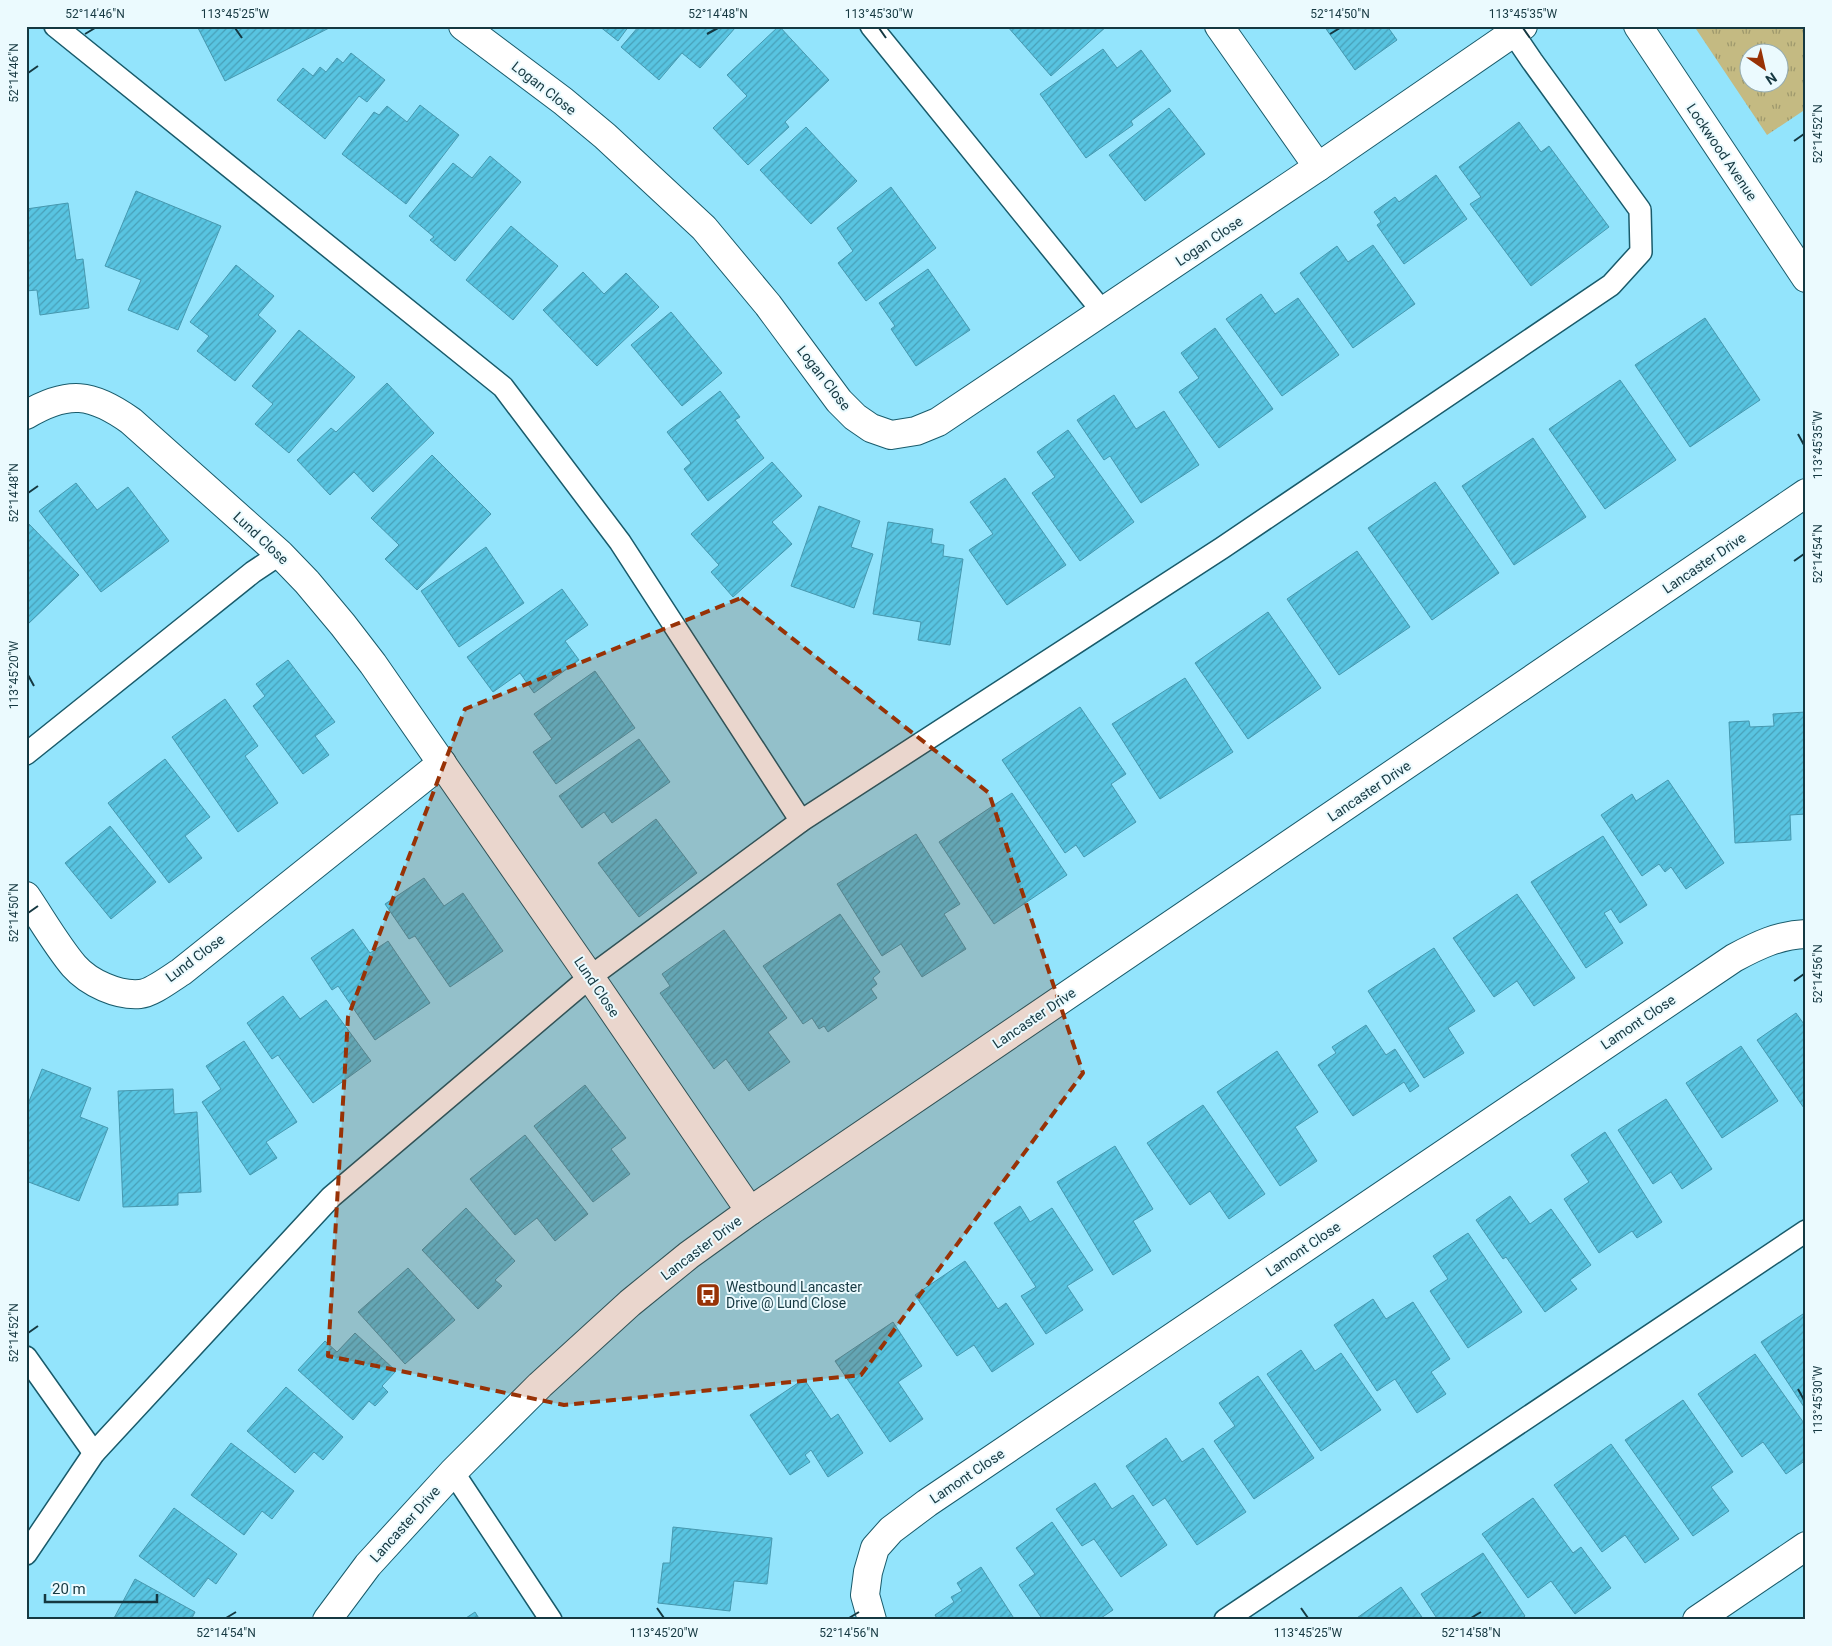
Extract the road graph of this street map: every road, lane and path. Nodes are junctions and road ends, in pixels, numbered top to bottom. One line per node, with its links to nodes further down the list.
1 (55, 26): 15 (lane)
2 (463, 26): 9 (street, Logan Close)
3 (870, 26): 9 (lane)
4 (1219, 26): 7 (street)
5 (1638, 26): 8 (street, Lockwood Avenue)
6 (1518, 30): 7 (street, Logan Close); 15 (lane)
7 (1318, 168): 9 (street, Logan Close)
8 (1806, 278)
9 (1103, 312)
10 (26, 415): 12 (street, Lund Close)
11 (1806, 493): 19 (street, Lancaster Drive)
12 (280, 554): 13 (lane); 14 (street, Lund Close)
13 (26, 754)
14 (442, 763): 16 (street, Lund Close); 18 (street, Lund Close)
15 (802, 821): 18 (lane)
16 (26, 896)
17 (1806, 934): 28 (street, Lamont Close)
18 (590, 977): 19 (street, Lund Close); 22 (lane)
19 (750, 1212): 23 (street, Lancaster Drive)
20 (1806, 1231): 29 (lane)
21 (26, 1357): 22 (lane)
22 (94, 1453): 25 (lane)
23 (453, 1472): 26 (street, Lancaster Drive); 27 (lane)
24 (1806, 1546): 30 (street)
25 (26, 1554)
26 (327, 1620)
27 (551, 1620)
28 (872, 1620)
29 (1225, 1620)
30 (1697, 1620)

